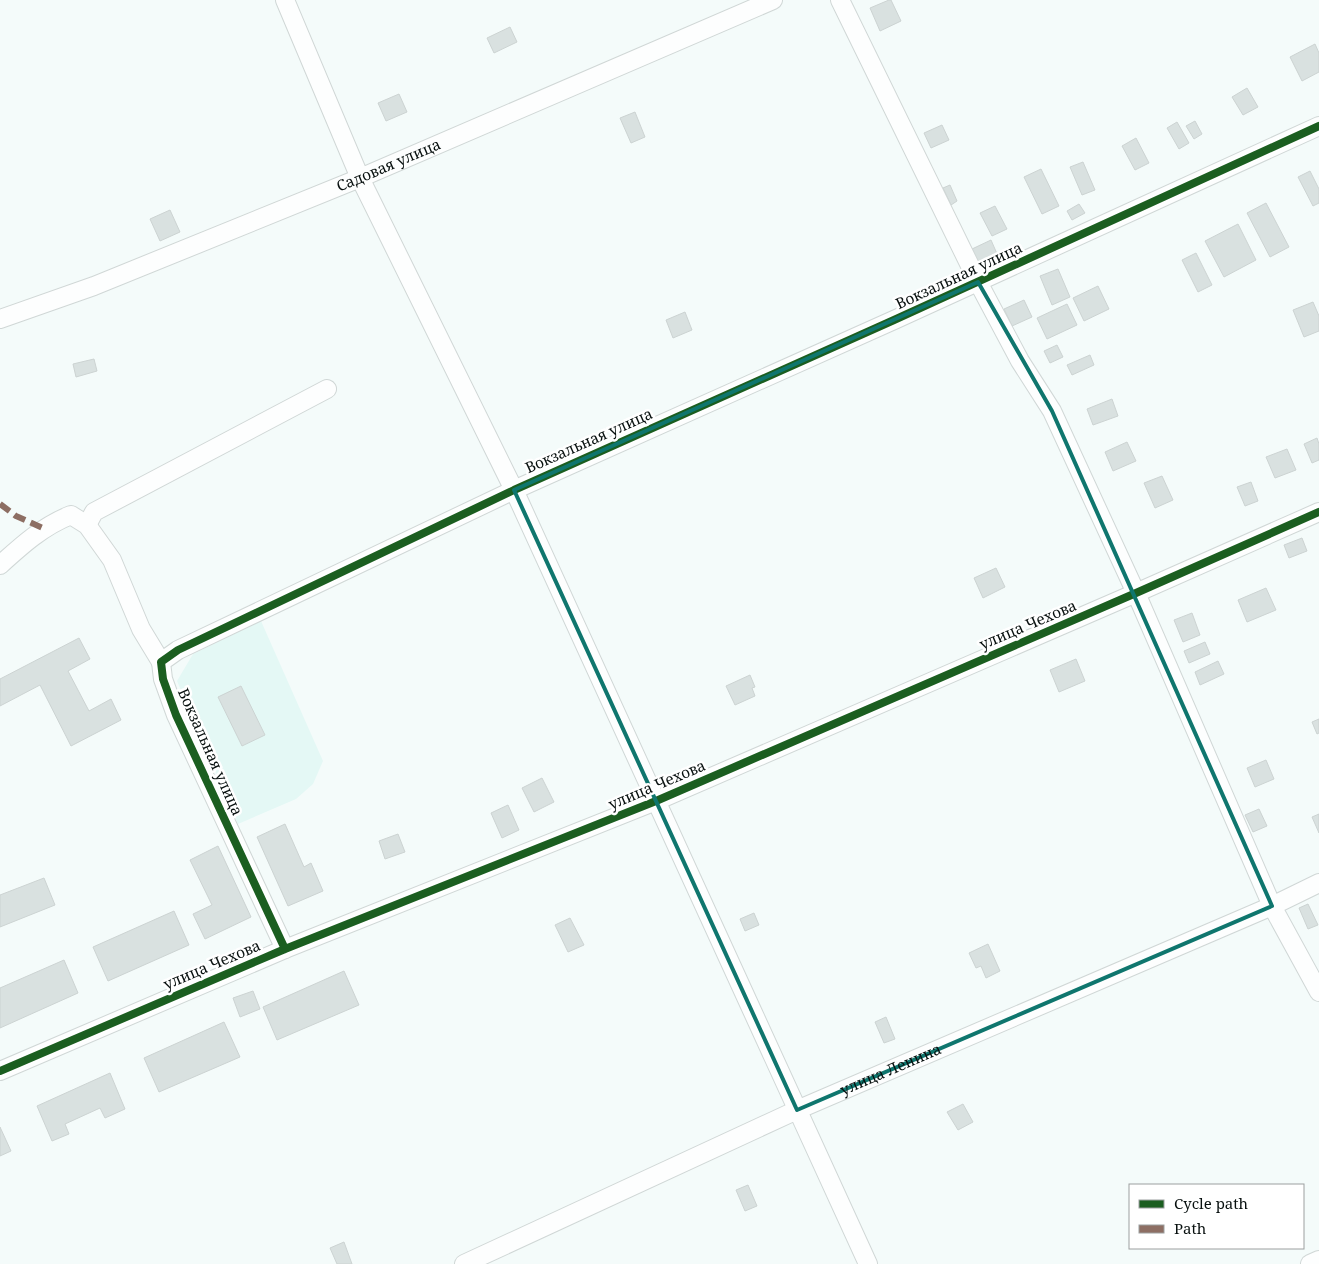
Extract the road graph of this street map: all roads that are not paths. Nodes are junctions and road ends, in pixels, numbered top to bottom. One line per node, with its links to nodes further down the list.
1 (284, 0): 5 (street)
2 (773, 0): 5 (street, Садовая улица)
3 (840, 0): 6 (street)
4 (1319, 126): 6 (street, Вокзальная улица)
5 (360, 178): 7 (street, Садовая улица); 9 (street)
6 (978, 282): 9 (street, Вокзальная улица); 13 (street)
7 (0, 319)
8 (327, 389): 11 (street)
9 (514, 490): 14 (street, Вокзальная улица); 15 (street)
10 (1319, 512): 13 (street, улица Чехова)
11 (87, 525): 12 (street); 14 (street)
12 (0, 565)
13 (1136, 593): 15 (street, улица Чехова); 17 (street)
14 (161, 662): 18 (street, Вокзальная улица)
15 (656, 801): 18 (street, улица Чехова); 21 (street)
16 (1319, 883): 17 (street, улица Ленина)
17 (1272, 906): 19 (street); 21 (street, улица Ленина)
18 (285, 948): 20 (street, улица Чехова)
19 (1319, 992)
20 (0, 1071)
21 (797, 1110): 23 (street, улица Ленина); 24 (street)
22 (1319, 1260): 25 (street)
23 (464, 1264)
24 (868, 1264)
25 (1310, 1264)

